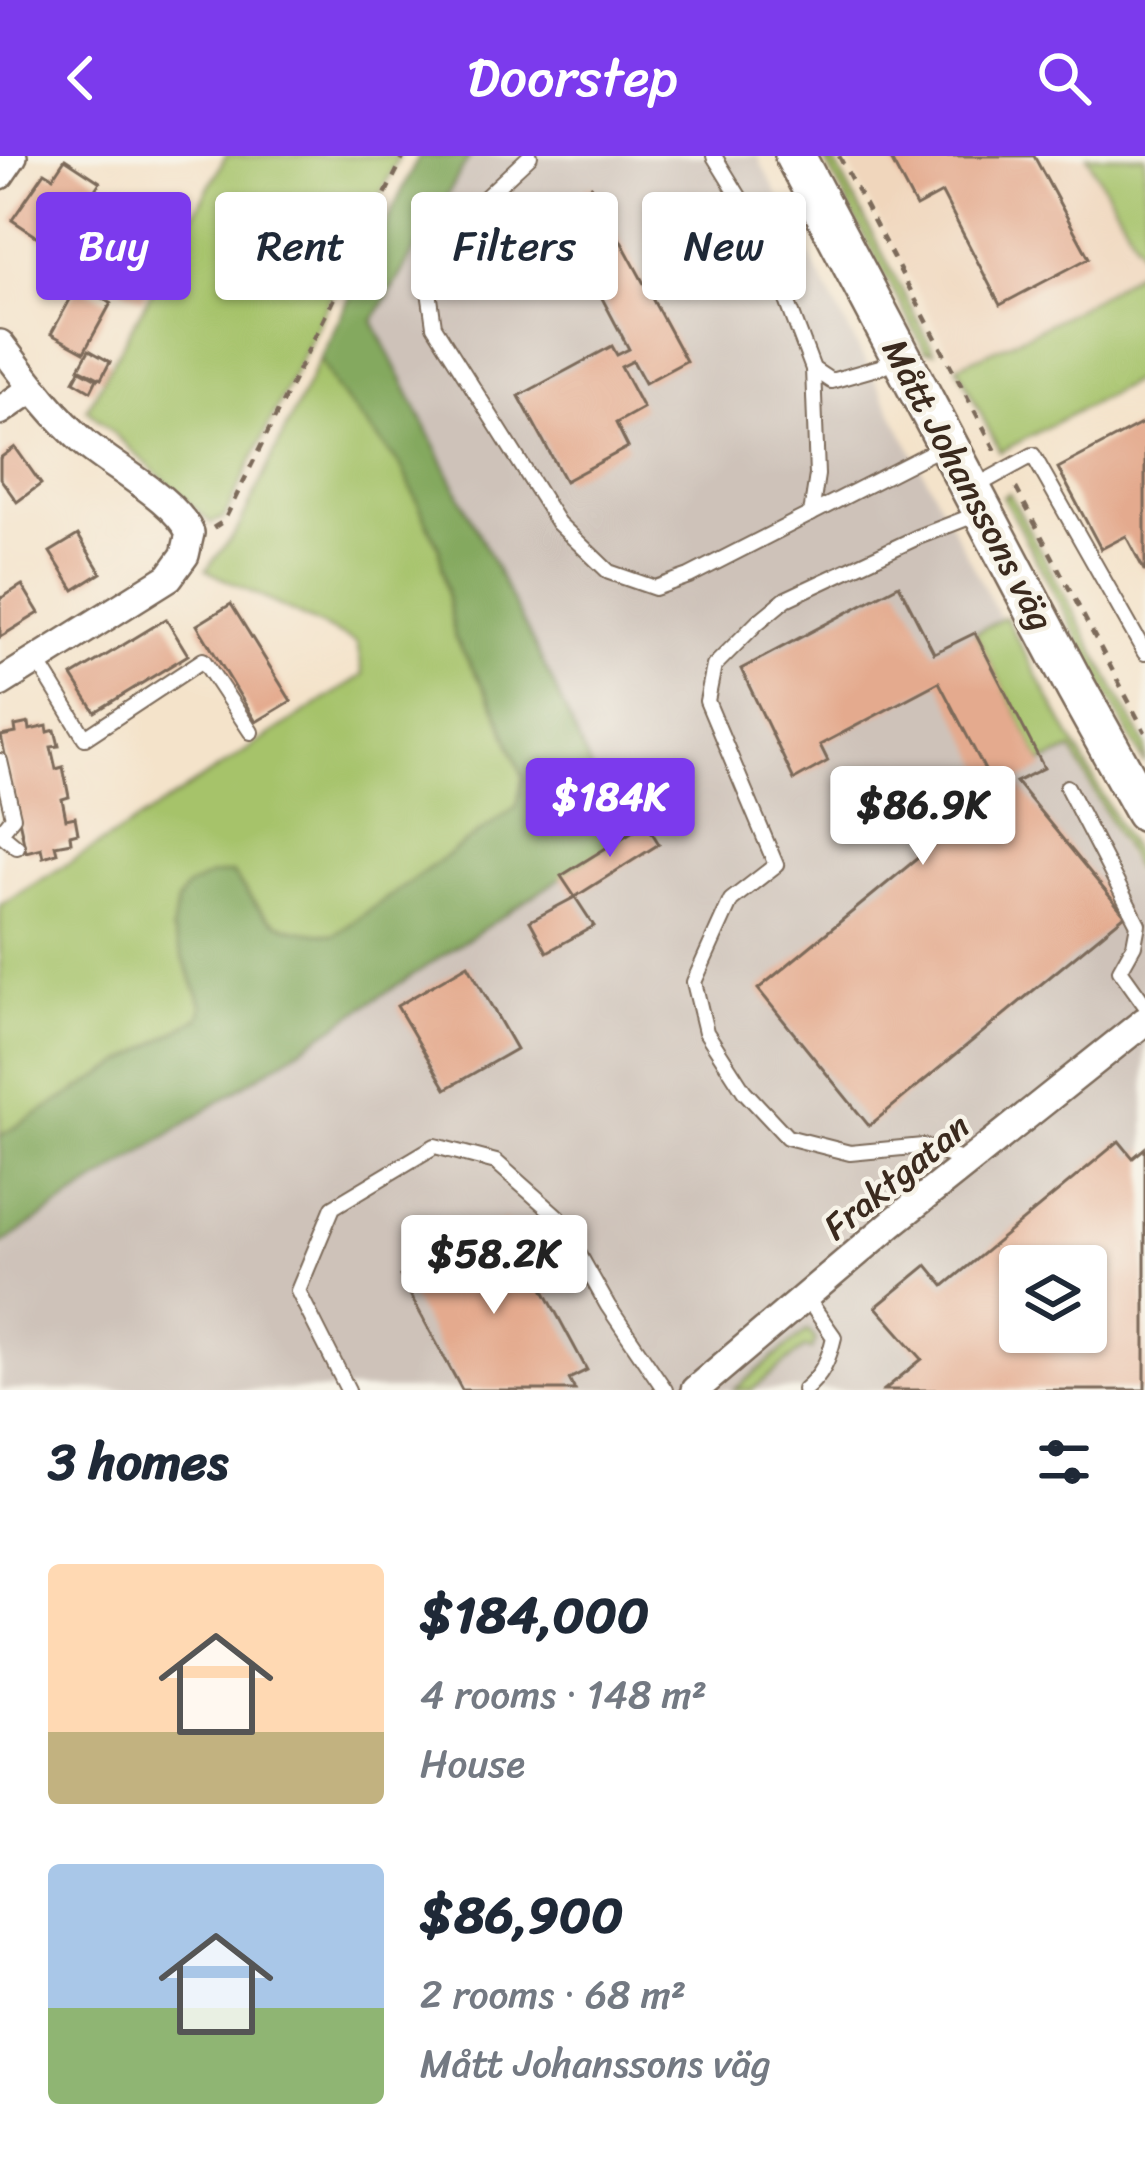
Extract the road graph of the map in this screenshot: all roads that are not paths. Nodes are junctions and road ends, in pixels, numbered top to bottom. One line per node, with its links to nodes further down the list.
1 (13, 156): 5 (street)
2 (530, 156): 13 (lane)
3 (714, 156): 8 (lane)
4 (795, 156): 7 (street, Mått Johanssons väg)
5 (0, 175)
6 (0, 344): 9 (street)
7 (902, 356): 8 (lane); 11 (street, Mått Johanssons väg)
8 (813, 369): 13 (lane)
9 (33, 388): 10 (street); 15 (street)
10 (0, 411)
11 (948, 444): 12 (street, Mått Johanssons väg); 13 (lane)
12 (988, 490): 14 (lane); 20 (street, Mått Johanssons väg); 25 (lane)
13 (811, 514)
14 (1145, 653)
15 (38, 659): 16 (street); 17 (lane)
16 (0, 683)
17 (250, 732)
18 (0, 760): 21 (lane)
19 (1067, 787): 23 (lane)
20 (1145, 812)
21 (0, 833): 22 (lane)
22 (17, 847)
23 (1145, 1005)
24 (1145, 1021): 25 (street, Fraktgatan)
25 (968, 1162): 26 (street, Fraktgatan)
26 (806, 1297): 29 (street, Fraktgatan); 30 (lane)
27 (348, 1390): 28 (lane)
28 (665, 1390)
29 (695, 1390)
30 (804, 1390)

